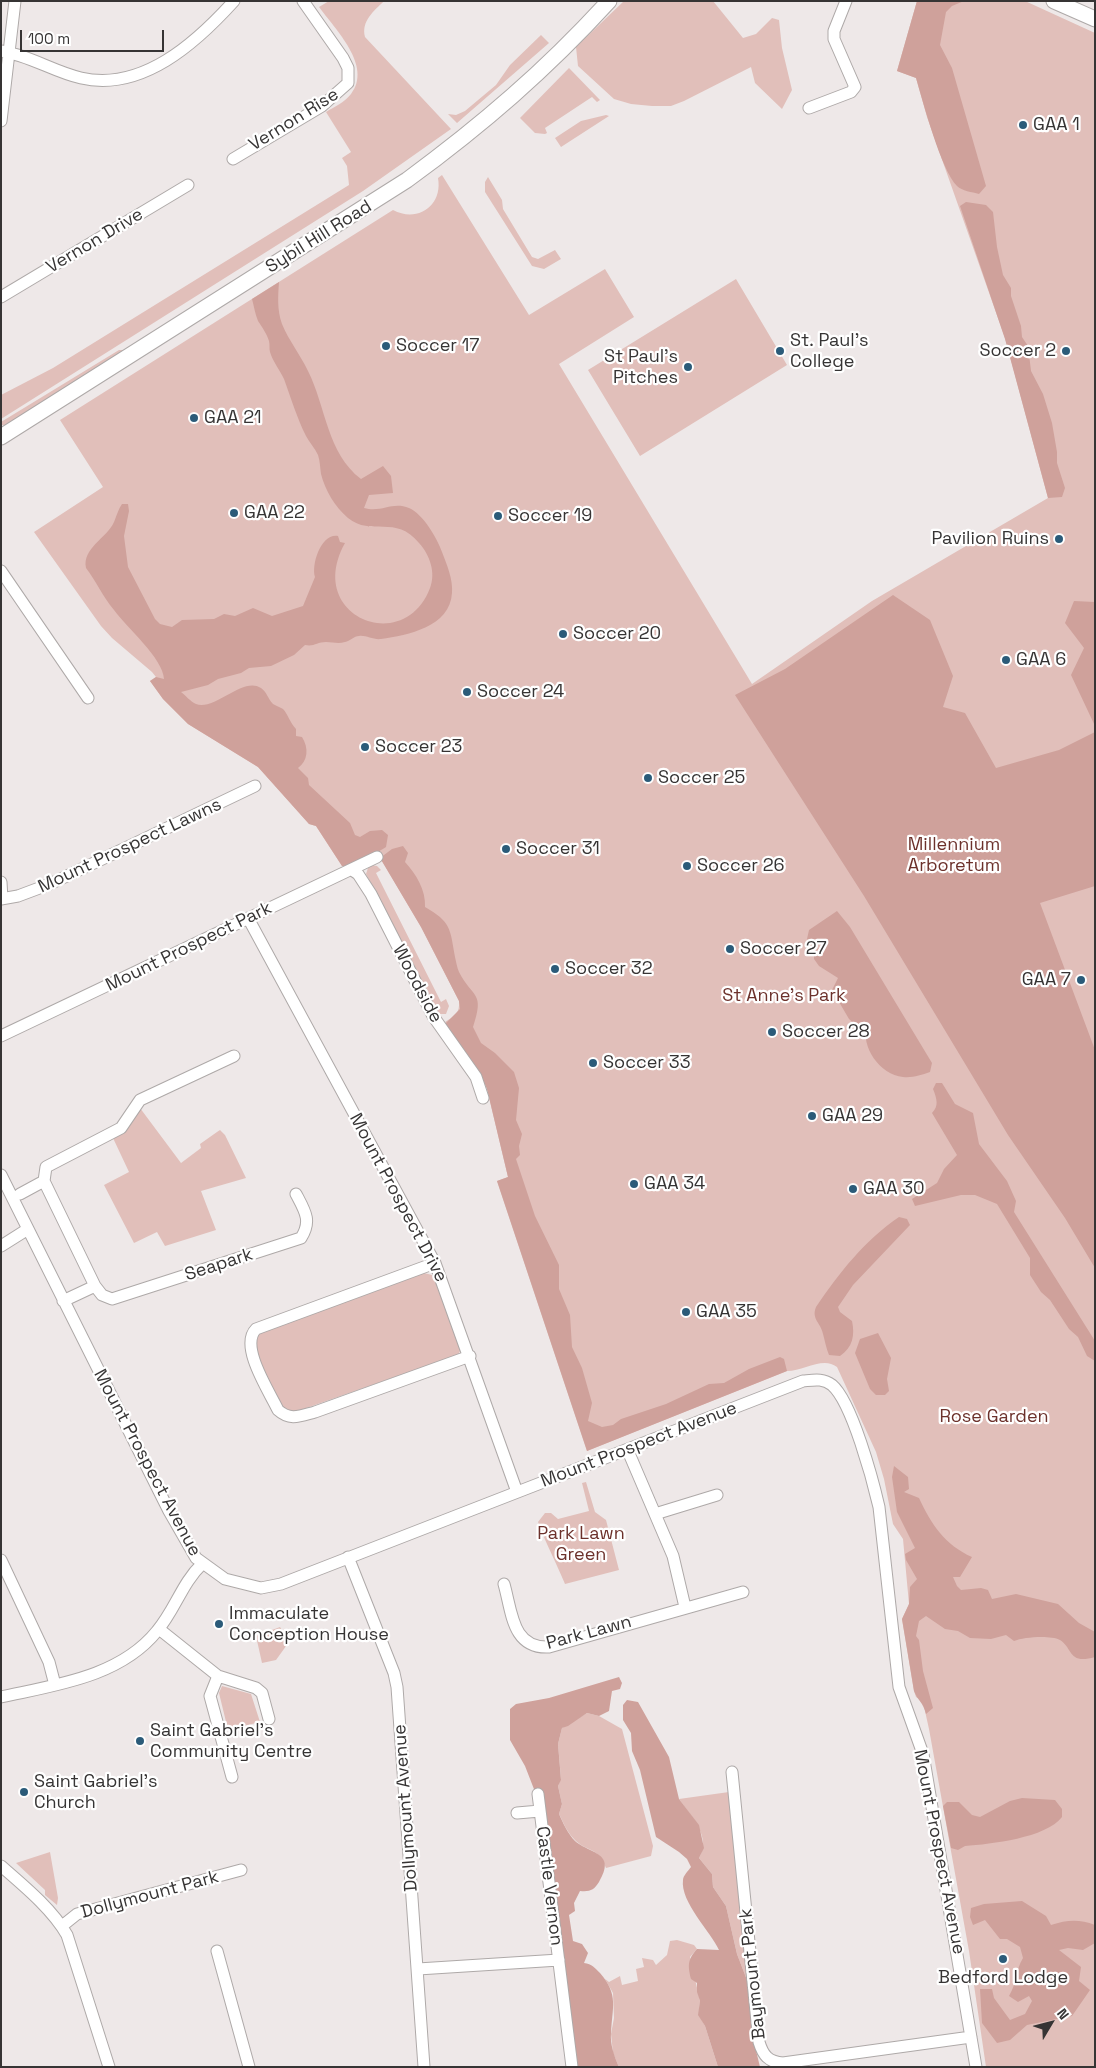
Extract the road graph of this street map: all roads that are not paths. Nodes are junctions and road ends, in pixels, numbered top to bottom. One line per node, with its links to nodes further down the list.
1 (15, 1): 8 (street)
2 (234, 1): 8 (street)
3 (303, 1): 11 (street, Vernon Rise)
4 (609, 1): 14 (main road, Sybil Hill Road)
5 (846, 1): 9 (street)
6 (1054, 1): 7 (main road)
7 (1095, 19)
8 (6, 52): 10 (street)
9 (809, 108)
10 (1, 122)
11 (233, 158)
12 (188, 185): 13 (street, Vernon Drive)
13 (1, 297)
14 (1, 437)
15 (1, 571): 16 (street)
16 (88, 698)
17 (255, 786): 21 (street, Mount Prospect Lawns)
18 (377, 857): 19 (street, Mount Prospect Park)
19 (352, 870): 22 (street, Mount Prospect Park); 25 (street, Woodside)
20 (1, 882): 21 (street)
21 (2, 899)
22 (248, 918): 23 (street, Mount Prospect Park); 32 (street, Mount Prospect Drive)
23 (1, 1036)
24 (234, 1056): 27 (street)
25 (483, 1098)
26 (1, 1175): 30 (street, Mount Prospect Avenue)
27 (44, 1181): 28 (street); 33 (street)
28 (20, 1194)
29 (296, 1194): 33 (street, Seapark)
30 (28, 1229): 31 (street); 34 (street, Mount Prospect Avenue)
31 (1, 1246)
32 (436, 1263): 35 (street, Mount Prospect Drive); 35 (street)
33 (95, 1286): 34 (street)
34 (64, 1301): 42 (street, Mount Prospect Avenue)
35 (470, 1356): 37 (street, Mount Prospect Drive)
36 (628, 1451): 37 (street, Mount Prospect Avenue); 39 (street); 62 (street, Mount Prospect Avenue)
37 (517, 1492): 40 (street, Mount Prospect Avenue)
38 (717, 1495): 39 (street)
39 (655, 1514): 45 (street)
40 (348, 1557): 42 (street, Mount Prospect Avenue); 61 (street, Dollymount Avenue)
41 (1, 1560): 48 (street)
42 (202, 1564): 46 (street)
43 (504, 1584): 45 (street, Park Lawn)
44 (743, 1592): 45 (street, Park Lawn)
45 (685, 1607)
46 (159, 1629): 47 (street); 48 (street)
47 (218, 1676): 50 (street); 52 (street)
48 (55, 1685): 49 (street)
49 (1, 1697)
50 (269, 1719)
51 (732, 1772): 62 (street, Baymount Park)
52 (232, 1777)
53 (538, 1794): 54 (street, Castle Vernon)
54 (540, 1811): 55 (street, Castle Vernon); 60 (street, Castle Vernon)
55 (518, 1813)
56 (1, 1866): 58 (street, Dollymount Park)
57 (241, 1870): 58 (street, Dollymount Park)
58 (62, 1926): 64 (street, Dollymount Park)
59 (217, 1952): 65 (street)
60 (559, 1960): 61 (street, Castle Vernon); 63 (street, Castle Vernon)
61 (418, 1969): 66 (street, Dollymount Avenue)
62 (971, 2037): 67 (street, Mount Prospect Avenue)
63 (568, 2064)
64 (109, 2067)
65 (249, 2067)
66 (424, 2067)
67 (976, 2067)

